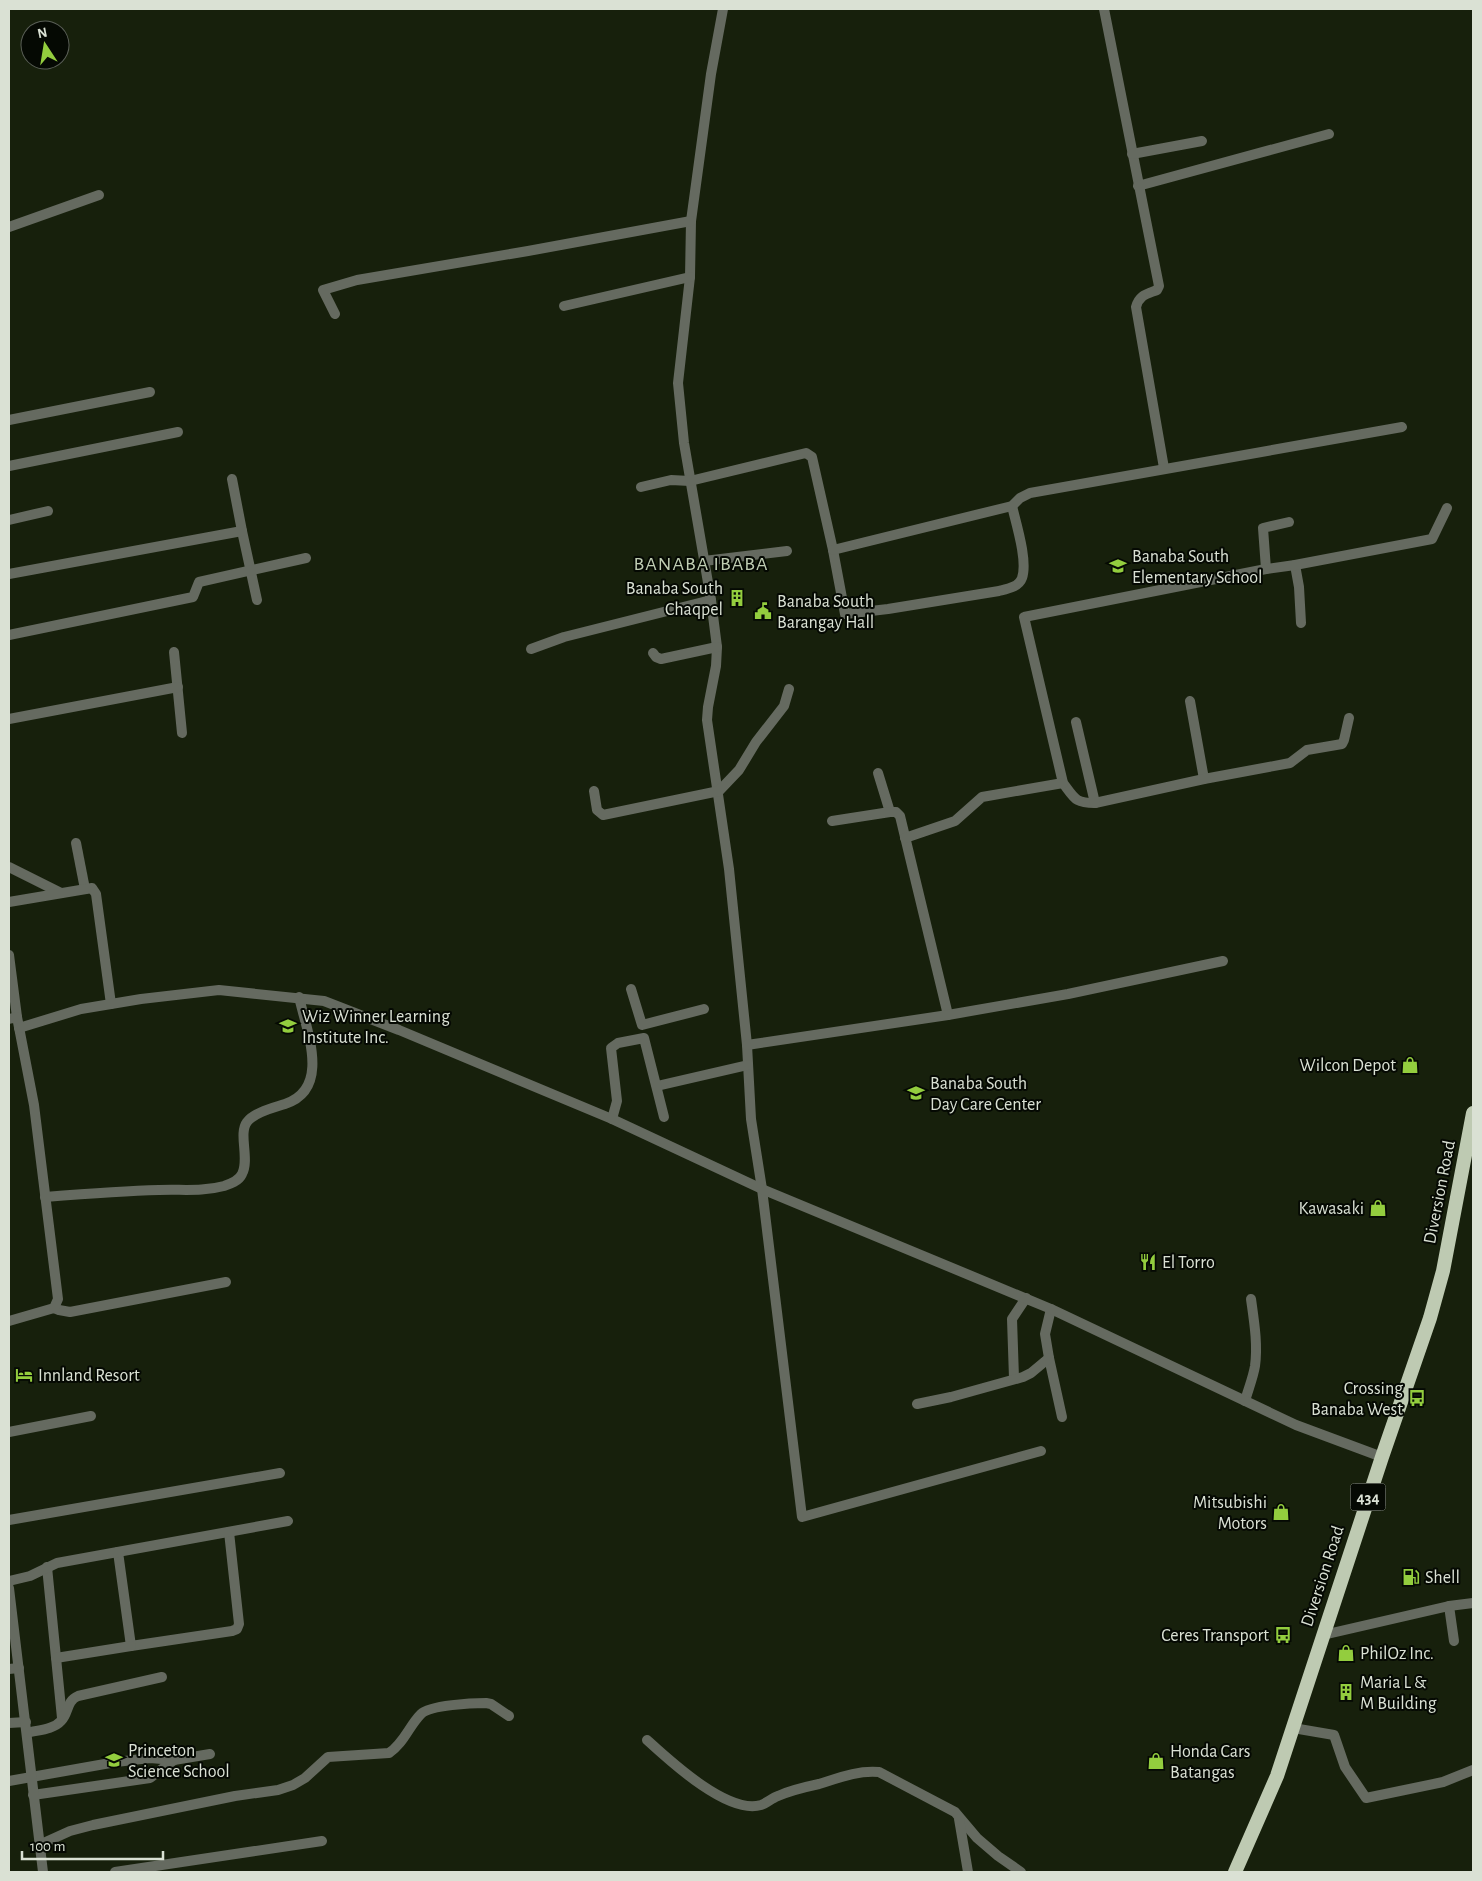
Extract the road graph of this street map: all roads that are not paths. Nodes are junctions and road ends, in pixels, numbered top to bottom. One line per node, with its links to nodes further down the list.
1 (723, 9): 8 (street)
2 (1104, 9): 5 (street)
3 (1329, 134): 6 (street)
4 (1202, 140): 5 (street)
5 (1132, 154): 6 (street)
6 (1138, 186): 18 (street)
7 (99, 195): 9 (street)
8 (691, 221): 10 (street); 12 (street)
9 (9, 227)
10 (690, 277): 11 (street); 20 (street)
11 (564, 306)
12 (335, 314)
13 (150, 392): 14 (street)
14 (9, 420)
15 (1402, 427): 18 (street)
16 (178, 432): 17 (street)
17 (9, 466)
18 (1164, 468): 22 (street)
19 (232, 479): 27 (street)
20 (690, 481): 21 (street); 28 (street); 31 (street)
21 (641, 487)
22 (1012, 506): 28 (street); 28 (street)
23 (1447, 508): 32 (street)
24 (48, 512): 25 (street)
25 (9, 520)
26 (1290, 522): 33 (street)
27 (242, 531): 34 (street); 35 (street)
28 (833, 550)
29 (788, 552): 31 (street)
30 (306, 558): 34 (street)
31 (704, 561): 37 (street)
32 (1295, 565): 33 (street); 38 (street)
33 (1266, 568): 53 (street)
34 (250, 570): 36 (street); 39 (street)
35 (9, 574)
36 (257, 600)
37 (711, 600): 40 (street); 41 (street)
38 (1301, 623)
39 (9, 635)
40 (717, 647): 43 (street); 55 (street)
41 (531, 649)
42 (174, 652): 44 (street)
43 (653, 653)
44 (178, 687): 48 (street); 50 (street)
45 (789, 690): 55 (street)
46 (1190, 701): 52 (street)
47 (1349, 718): 52 (street)
48 (9, 719)
49 (1076, 722): 56 (street)
50 (182, 733)
51 (878, 773): 57 (street)
52 (1204, 779): 56 (street)
53 (1063, 783): 56 (street); 59 (street)
54 (594, 791): 55 (street)
55 (719, 791): 76 (street)
56 (1095, 803)
57 (890, 812): 58 (street); 59 (street)
58 (832, 821)
59 (905, 838): 71 (street)
60 (76, 843): 62 (street)
61 (9, 867): 63 (street)
62 (85, 888): 63 (street); 69 (street)
63 (61, 893): 64 (street)
64 (9, 902)
65 (9, 955): 72 (street)
66 (1223, 961): 71 (street)
67 (631, 989): 73 (street)
68 (299, 997): 69 (street); 81 (street); 83 (street)
69 (111, 1004): 74 (street)
70 (704, 1009): 73 (street)
71 (948, 1015): 76 (street)
72 (13, 1018): 74 (street)
73 (642, 1025): 75 (street)
74 (19, 1028): 83 (street)
75 (644, 1038): 78 (street); 81 (street)
76 (747, 1045): 77 (street)
77 (748, 1065): 78 (street); 82 (street)
78 (657, 1086): 80 (street)
79 (1473, 1113): 98 (highway, Diversion Road / 434)
80 (664, 1117)
81 (612, 1119): 82 (street)
82 (762, 1189): 85 (street); 97 (street)
83 (45, 1197): 87 (street)
84 (226, 1282): 87 (street)
85 (1026, 1298): 88 (street); 91 (street)
86 (1251, 1299): 92 (street)
87 (54, 1308): 89 (street)
88 (1051, 1309): 90 (street); 92 (street)
89 (9, 1321)
90 (1048, 1358): 91 (street); 95 (street)
91 (1014, 1378): 93 (street)
92 (1245, 1401): 98 (street)
93 (917, 1404)
94 (91, 1416): 96 (street)
95 (1062, 1417)
96 (9, 1432)
97 (1041, 1451)
98 (1382, 1457): 110 (highway, Diversion Road / 434)
99 (280, 1472): 100 (street)
100 (9, 1520)
101 (288, 1522): 102 (street)
102 (229, 1532): 103 (street); 112 (street)
103 (118, 1552): 104 (street); 112 (street)
104 (47, 1567): 105 (street); 113 (street)
105 (9, 1581)
106 (9, 1588): 108 (street)
107 (1473, 1602): 109 (street)
108 (10, 1604): 114 (street)
109 (1449, 1606): 110 (street); 111 (street)
110 (1323, 1635): 120 (highway, Diversion Road / 434)
111 (1454, 1641)
112 (131, 1646): 113 (street)
113 (56, 1658): 117 (street)
114 (14, 1669): 118 (street)
115 (162, 1677): 117 (street)
116 (509, 1716): 131 (street)
117 (62, 1720): 121 (street)
118 (26, 1722): 119 (street); 121 (street)
119 (9, 1724)
120 (1293, 1728): 125 (street); 136 (highway, Diversion Road / 434)
121 (27, 1732): 126 (street)
122 (647, 1740): 129 (street)
123 (210, 1754): 124 (street)
124 (174, 1760): 126 (street); 128 (street)
125 (1473, 1770)
126 (30, 1778): 127 (street); 128 (street)
127 (9, 1781)
128 (33, 1795): 131 (street)
129 (959, 1818): 134 (street); 135 (street)
130 (322, 1842): 133 (street)
131 (39, 1846): 132 (street)
132 (43, 1872)
133 (115, 1872)
134 (968, 1872)
135 (1021, 1872)
136 (1235, 1872)

